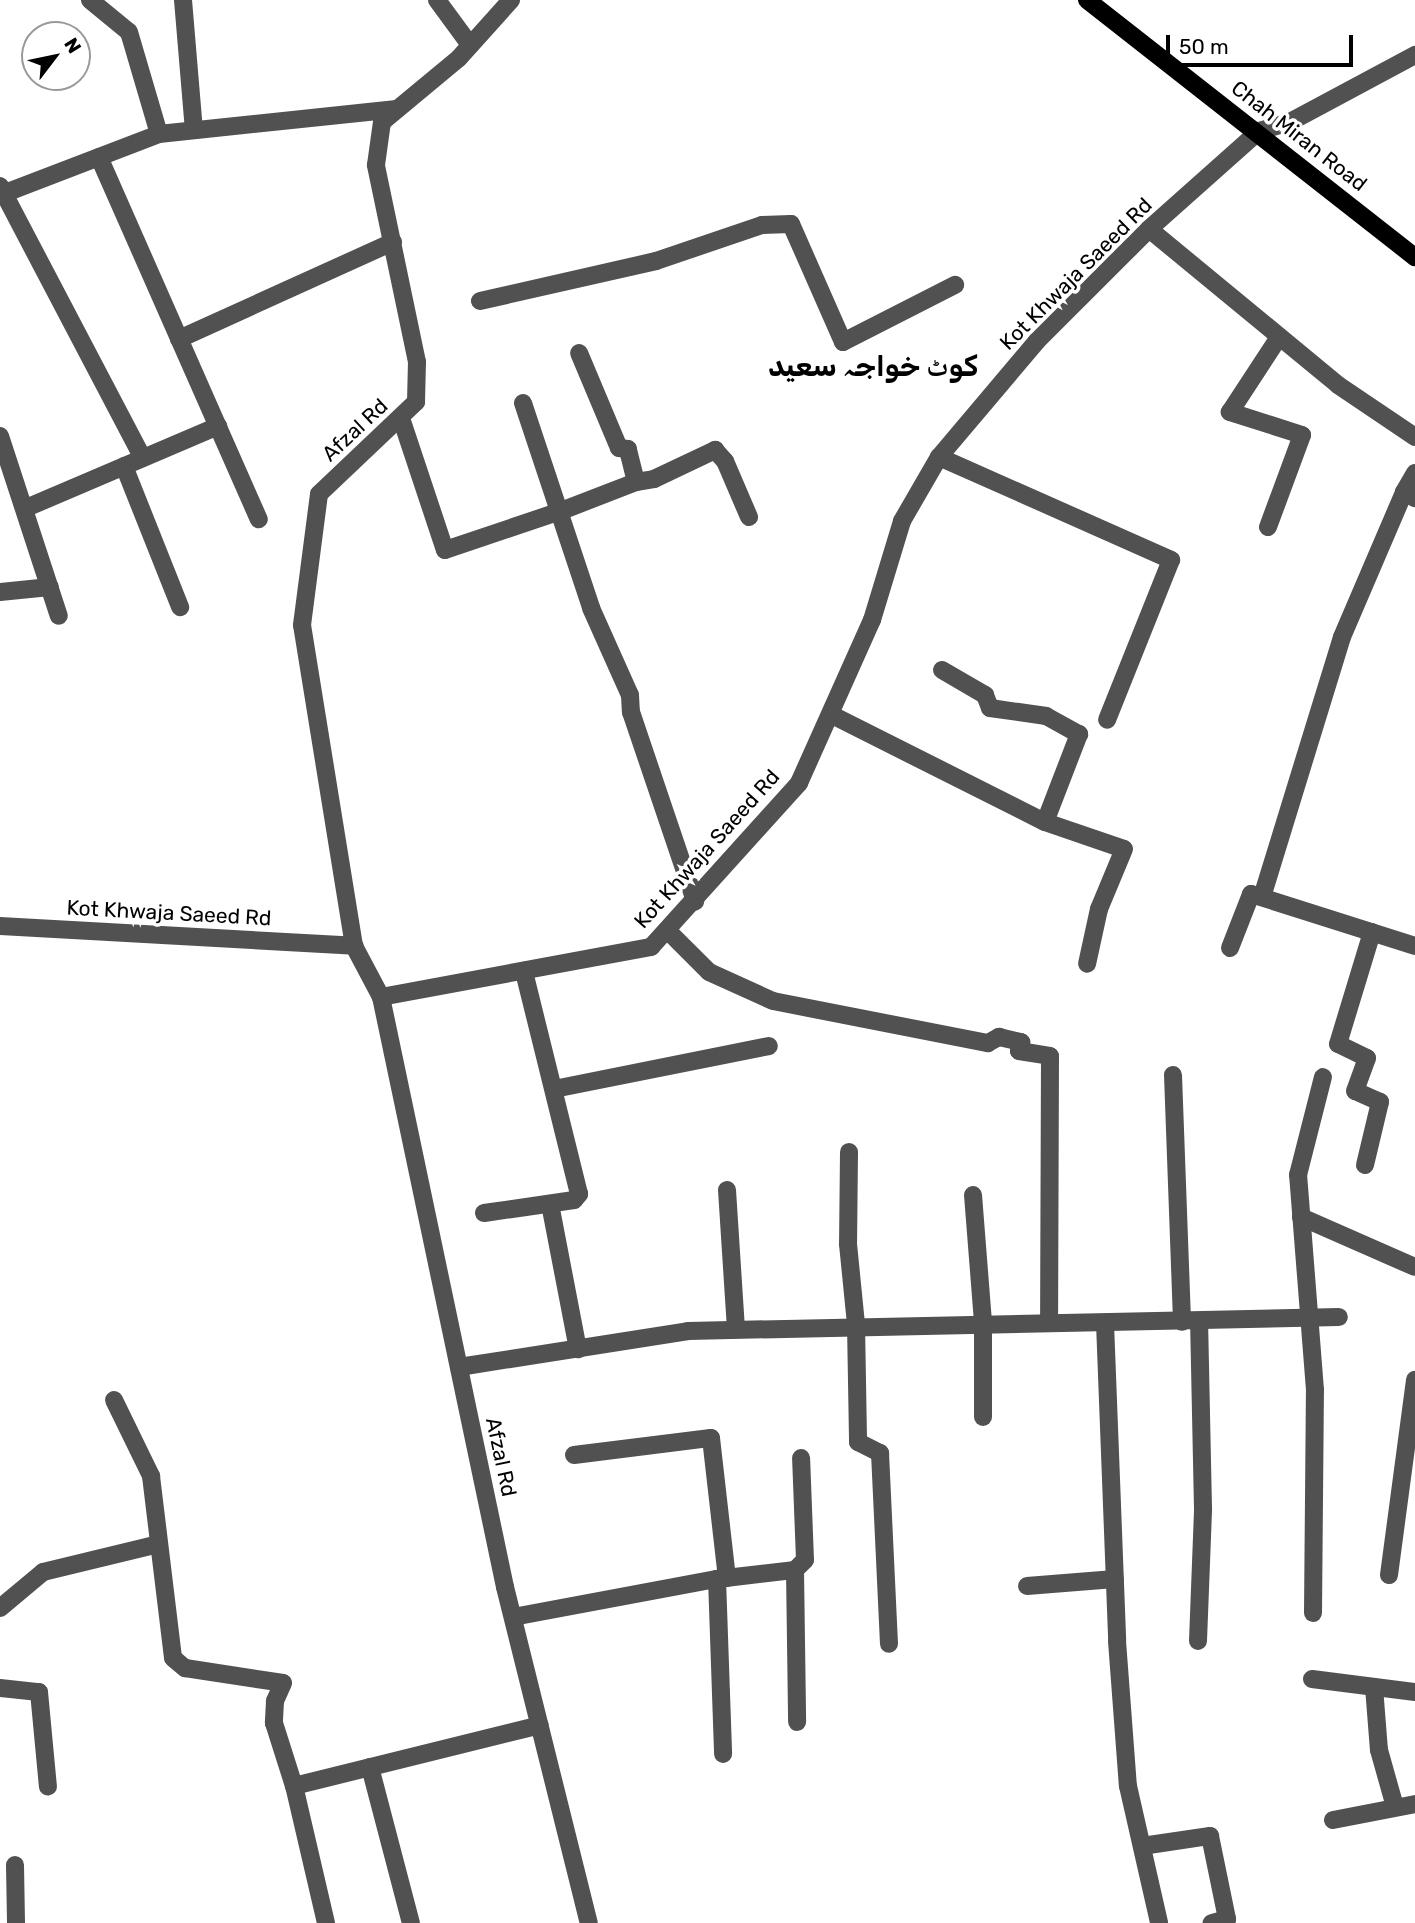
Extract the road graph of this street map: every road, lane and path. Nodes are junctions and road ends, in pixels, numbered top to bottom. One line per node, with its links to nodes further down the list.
1 (90, 0): 11 (street)
2 (183, 0): 9 (street)
3 (437, 0): 6 (street)
4 (511, 0): 6 (street, Afzal Rd)
5 (1087, 0): 10 (main road, Chah Miran Road)
6 (470, 46): 8 (street, Afzal Rd)
7 (1415, 55): 10 (street)
8 (400, 108): 9 (street); 15 (street, Afzal Rd)
9 (194, 130): 11 (street)
10 (1259, 131): 14 (street, Kot Khwaja Saeed Rd); 16 (main road, Chah Miran Road)
11 (159, 134): 12 (street)
12 (99, 157): 13 (street); 20 (street)
13 (1, 191): 28 (street)
14 (1149, 229): 19 (street); 27 (street, Kot Khwaja Saeed Rd)
15 (393, 242): 20 (street); 23 (street, Afzal Rd)
16 (1415, 257)
17 (955, 285): 18 (street)
18 (480, 301)
19 (1279, 337): 25 (street); 37 (street)
20 (179, 339): 24 (street)
21 (579, 353): 31 (street)
22 (523, 403): 34 (street)
23 (401, 418): 34 (street); 51 (street, Afzal Rd)
24 (218, 426): 28 (street); 36 (street)
25 (1415, 437)
26 (2, 445): 33 (street)
27 (939, 457): 43 (street, Kot Khwaja Saeed Rd); 44 (street)
28 (143, 458): 29 (street)
29 (124, 466): 33 (street); 40 (street)
30 (1415, 473): 32 (street)
31 (636, 482): 34 (street); 35 (street)
32 (1410, 495): 46 (street)
33 (26, 508): 38 (street)
34 (561, 511): 47 (street)
35 (749, 517)
36 (259, 519)
37 (1268, 527)
38 (50, 587): 39 (street); 41 (street)
39 (0, 592)
40 (180, 607)
41 (59, 616)
42 (942, 670): 45 (street)
43 (832, 715): 45 (street); 47 (street, Kot Khwaja Saeed Rd)
44 (1107, 720)
45 (1045, 822): 54 (street)
46 (1262, 897): 50 (street); 53 (street)
47 (695, 901): 49 (street, Kot Khwaja Saeed Rd)
48 (0, 926): 51 (street, Kot Khwaja Saeed Rd)
49 (667, 930): 55 (street, Kot Khwaja Saeed Rd); 74 (street)
50 (1372, 932): 52 (street); 62 (street)
51 (354, 946): 56 (street)
52 (1415, 946)
53 (1230, 948)
54 (1087, 964)
55 (524, 971): 56 (street, Kot Khwaja Saeed Rd); 60 (street)
56 (381, 997): 78 (street, Afzal Rd)
57 (769, 1046): 60 (street)
58 (1173, 1075): 71 (street)
59 (1323, 1077): 67 (street)
60 (554, 1089): 65 (street)
61 (849, 1152): 75 (street)
62 (1365, 1164)
63 (727, 1190): 76 (street)
64 (973, 1195): 73 (street)
65 (550, 1204): 66 (street); 77 (street)
66 (484, 1213)
67 (1301, 1217): 68 (street); 70 (street)
68 (1415, 1267)
69 (1339, 1317): 70 (street)
70 (1307, 1318): 71 (street); 91 (street)
71 (1191, 1321): 72 (street); 93 (street)
72 (1105, 1322): 74 (street); 88 (street)
73 (983, 1323): 74 (street); 75 (street); 81 (street)
74 (1049, 1323)
75 (856, 1325): 76 (street); 94 (street)
76 (736, 1329): 77 (street)
77 (579, 1349): 78 (street)
78 (458, 1367): 92 (street, Afzal Rd)
79 (1415, 1379): 86 (street)
80 (114, 1400): 84 (street)
81 (984, 1417)
82 (574, 1455): 87 (street)
83 (801, 1458): 85 (street)
84 (159, 1544): 90 (street); 103 (street)
85 (795, 1570): 87 (street); 99 (street)
86 (1388, 1575)
87 (722, 1578): 92 (street); 101 (street)
88 (1115, 1579): 89 (street); 108 (street)
89 (1027, 1586)
90 (0, 1608)
91 (1312, 1613)
92 (513, 1617): 100 (street, Afzal Rd)
93 (1198, 1641)
94 (889, 1644)
95 (1312, 1679): 96 (street)
96 (1374, 1687): 98 (street); 106 (street)
97 (0, 1688): 104 (street)
98 (1415, 1692)
99 (797, 1722)
100 (540, 1725): 102 (street); 113 (street, Afzal Rd)
101 (723, 1754)
102 (370, 1767): 103 (street); 112 (street)
103 (294, 1786): 111 (street)
104 (48, 1787)
105 (1415, 1804): 106 (street)
106 (1395, 1807): 107 (street)
107 (1333, 1820)
108 (1142, 1846): 114 (street); 115 (street)
109 (15, 1865): 110 (street)
110 (16, 1923)
111 (326, 1923)
112 (411, 1923)
113 (589, 1923)
114 (1159, 1923)
115 (1212, 1923)

